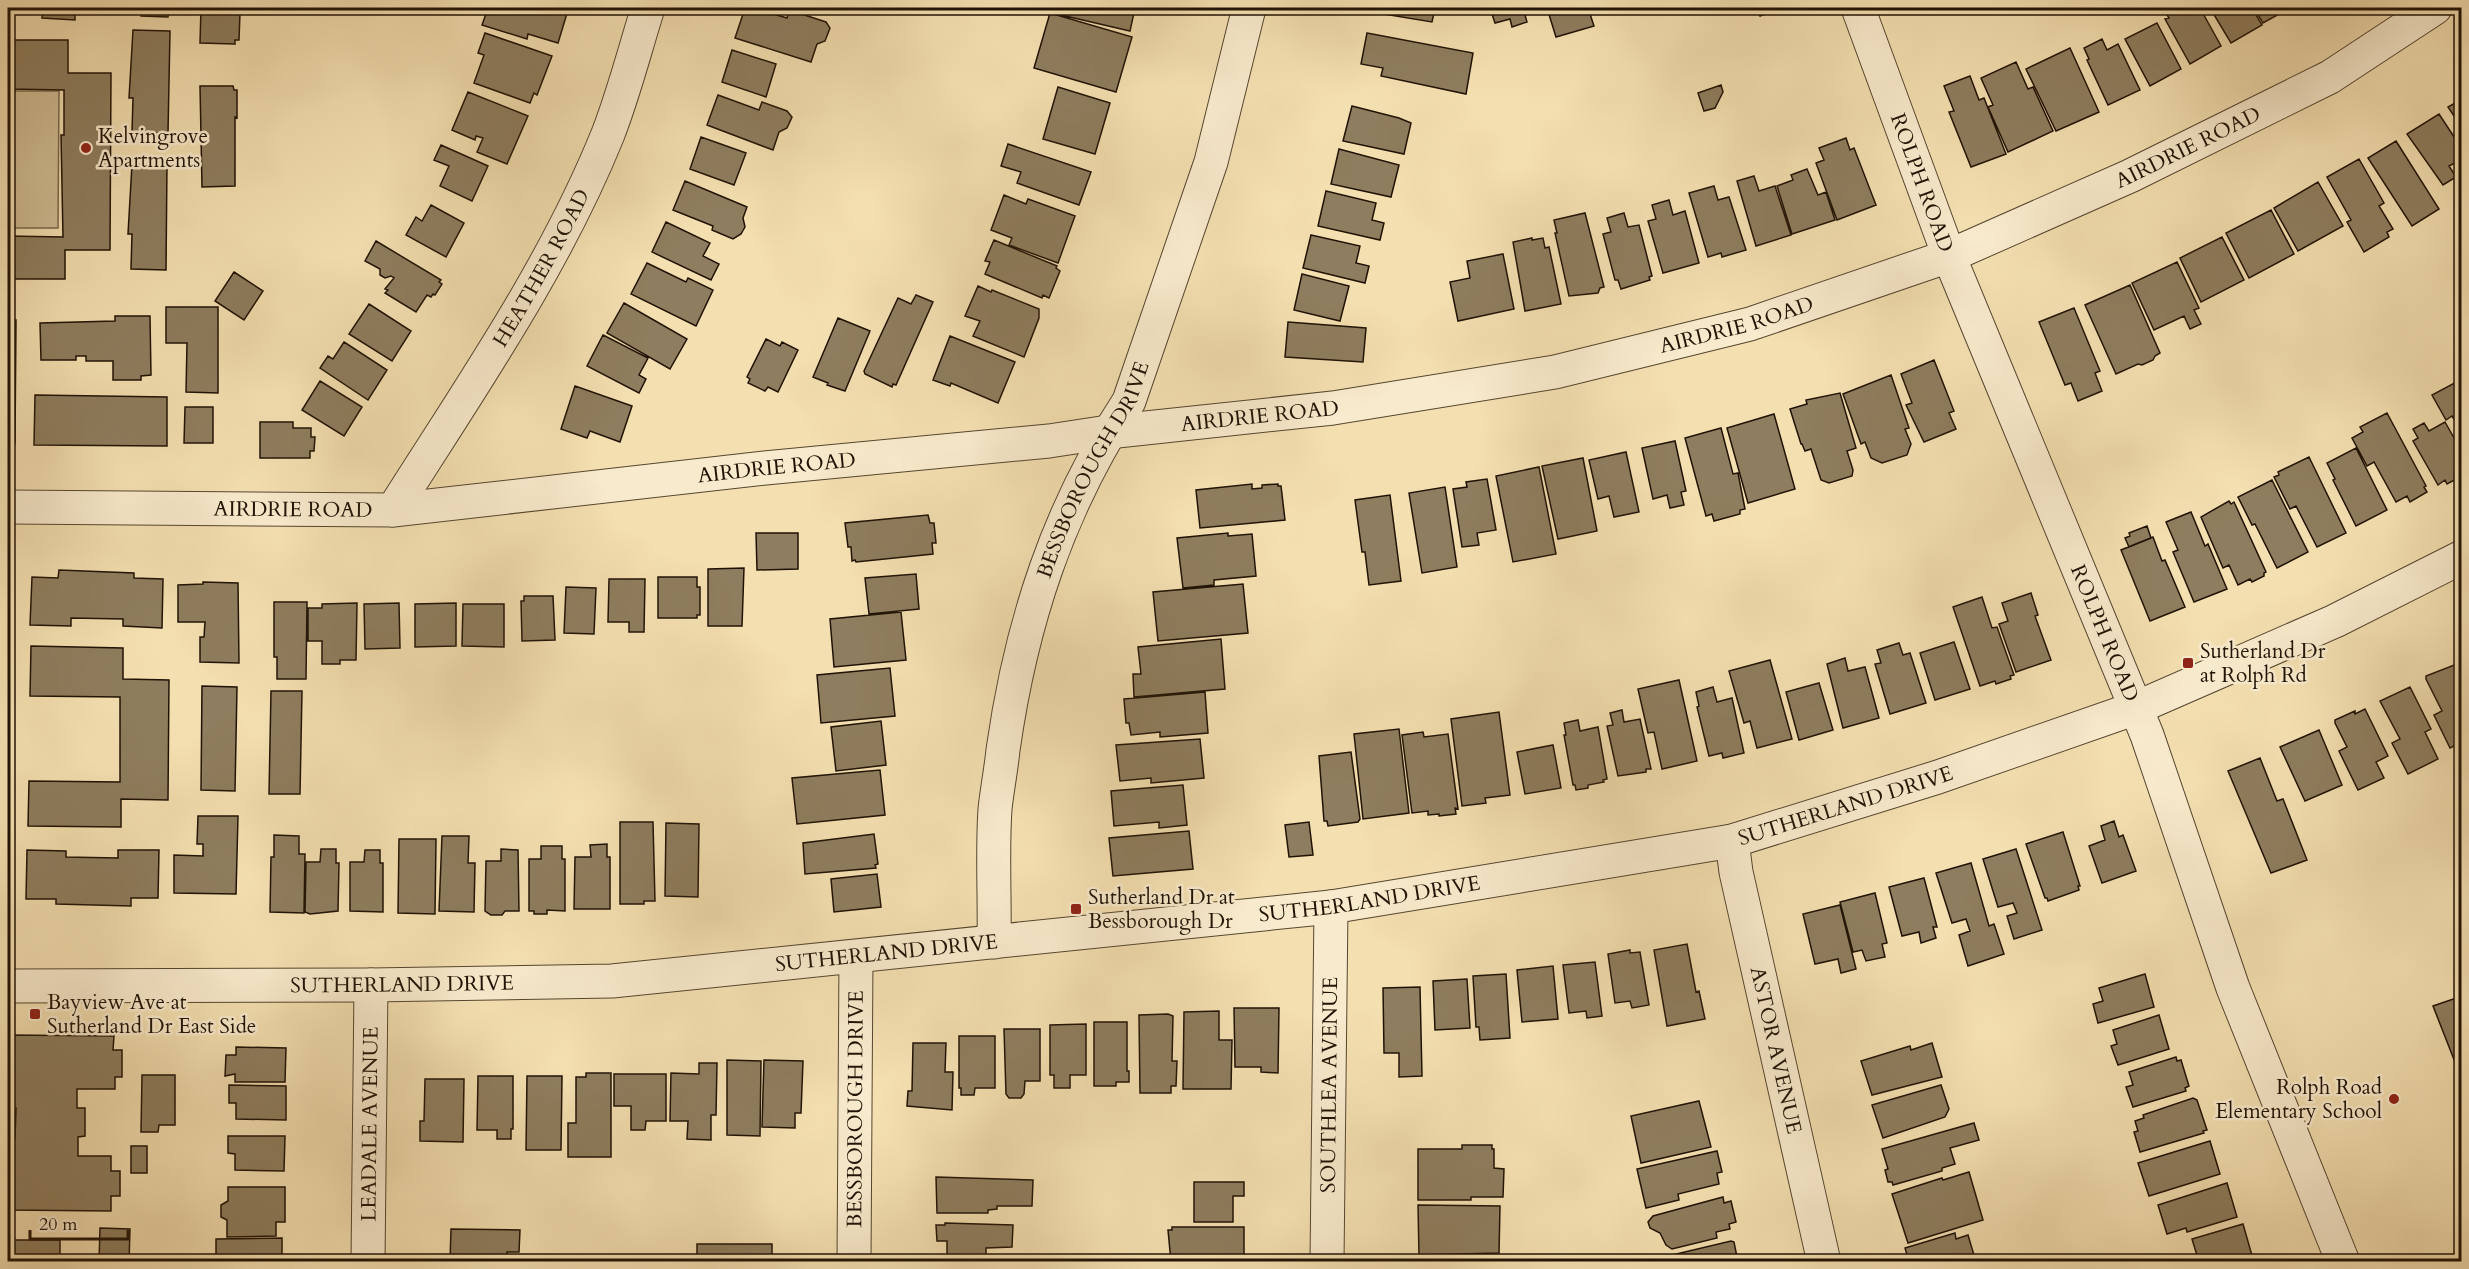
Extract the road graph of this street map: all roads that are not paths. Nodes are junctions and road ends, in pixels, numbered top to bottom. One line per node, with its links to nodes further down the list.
1 (648, 8): 8 (street, HEATHER ROAD)
2 (1250, 8): 6 (street, BESSBOROUGH DRIVE)
3 (1858, 8): 5 (street, ROLPH ROAD)
4 (2435, 8): 5 (street, AIRDRIE ROAD)
5 (1949, 256): 6 (street, AIRDRIE ROAD); 10 (street, ROLPH ROAD)
6 (1108, 432): 8 (street, AIRDRIE ROAD); 13 (street, BESSBOROUGH DRIVE)
7 (8, 507): 8 (street, AIRDRIE ROAD)
8 (393, 510)
9 (2462, 557): 10 (street, SUTHERLAND DRIVE)
10 (2136, 708): 11 (street, SUTHERLAND DRIVE); 21 (street, ROLPH ROAD)
11 (1732, 841): 12 (street, SUTHERLAND DRIVE); 20 (street, ASTOR AVENUE)
12 (1331, 907): 13 (street, SUTHERLAND DRIVE); 19 (street, SOUTHLEA AVENUE)
13 (994, 942): 14 (street, SUTHERLAND DRIVE)
14 (856, 957): 15 (street, SUTHERLAND DRIVE); 18 (street, BESSBOROUGH DRIVE)
15 (371, 985): 16 (street, SUTHERLAND DRIVE); 17 (street, LEADALE AVENUE)
16 (8, 986)
17 (368, 1262)
18 (854, 1262)
19 (1327, 1262)
20 (1824, 1262)
21 (2343, 1262)

